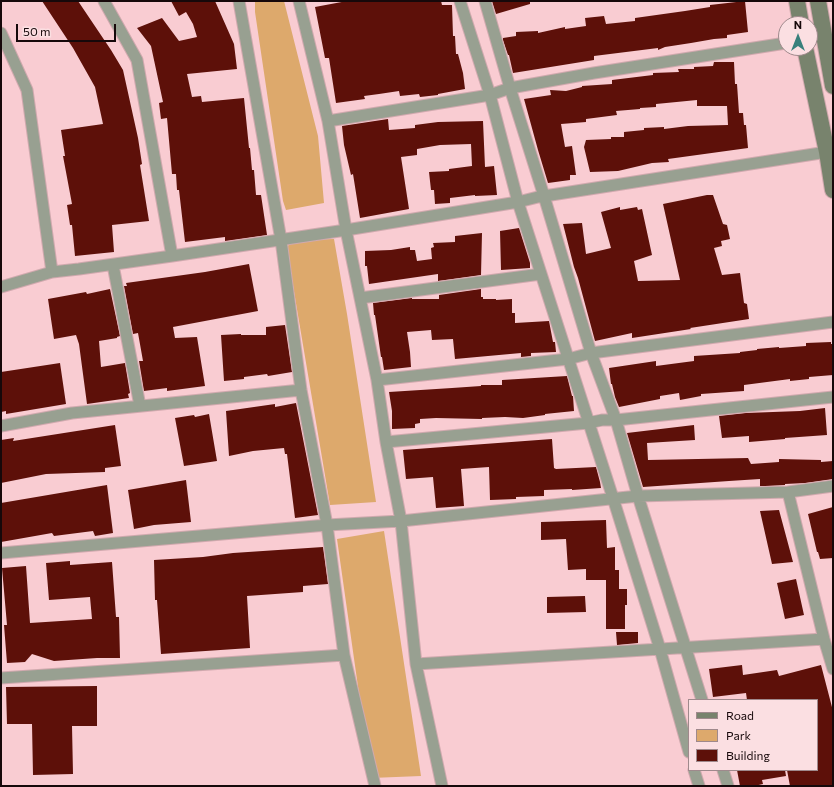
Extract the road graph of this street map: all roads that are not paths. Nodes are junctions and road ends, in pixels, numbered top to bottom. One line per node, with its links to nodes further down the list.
1 (104, 1): 22 (street)
2 (239, 1): 21 (street)
3 (299, 1): 15 (street)
4 (460, 1): 14 (street)
5 (485, 1): 13 (street)
6 (797, 1): 8 (main road)
7 (818, 1): 12 (main road)
8 (800, 16)
9 (1, 33): 24 (street)
10 (778, 44): 13 (street)
11 (808, 56): 16 (main road)
12 (832, 76)
13 (510, 88): 14 (street); 18 (street)
14 (490, 95): 15 (street); 19 (street)
15 (328, 121): 20 (street)
16 (827, 152): 17 (main road); 18 (street)
17 (833, 190)
18 (544, 196): 19 (street); 29 (street)
19 (518, 202): 20 (street); 25 (street)
20 (346, 230): 21 (street); 27 (street)
21 (282, 240): 22 (street); 32 (street)
22 (172, 256): 23 (street)
23 (113, 264): 24 (street); 34 (street)
24 (52, 272): 26 (street)
25 (541, 274): 27 (street); 30 (street)
26 (1, 287)
27 (360, 298): 31 (street)
28 (833, 322): 29 (street)
29 (591, 353): 30 (street); 35 (street)
30 (568, 359): 31 (street); 36 (street)
31 (377, 380): 38 (street)
32 (301, 390): 34 (street); 44 (street)
33 (833, 397): 35 (street)
34 (140, 406): 37 (street)
35 (616, 420): 36 (street); 41 (street)
36 (588, 422): 38 (street); 42 (street)
37 (1, 426)
38 (386, 442): 43 (street)
39 (833, 486): 40 (street)
40 (788, 492): 41 (street); 46 (street)
41 (638, 496): 42 (street); 47 (street)
42 (613, 498): 43 (street); 48 (street)
43 (401, 521): 44 (street); 50 (street)
44 (327, 525): 45 (street); 49 (street)
45 (1, 553)
46 (824, 639): 47 (street); 51 (street)
47 (686, 647): 48 (street); 53 (street)
48 (660, 649): 50 (street); 54 (street)
49 (344, 655): 52 (street); 57 (street)
50 (416, 664): 58 (street)
51 (833, 668)
52 (1, 678)
53 (702, 699)
54 (688, 748)
55 (694, 771): 59 (street)
56 (723, 771): 60 (street)
57 (375, 786)
58 (442, 786)
59 (699, 786)
60 (728, 786)

